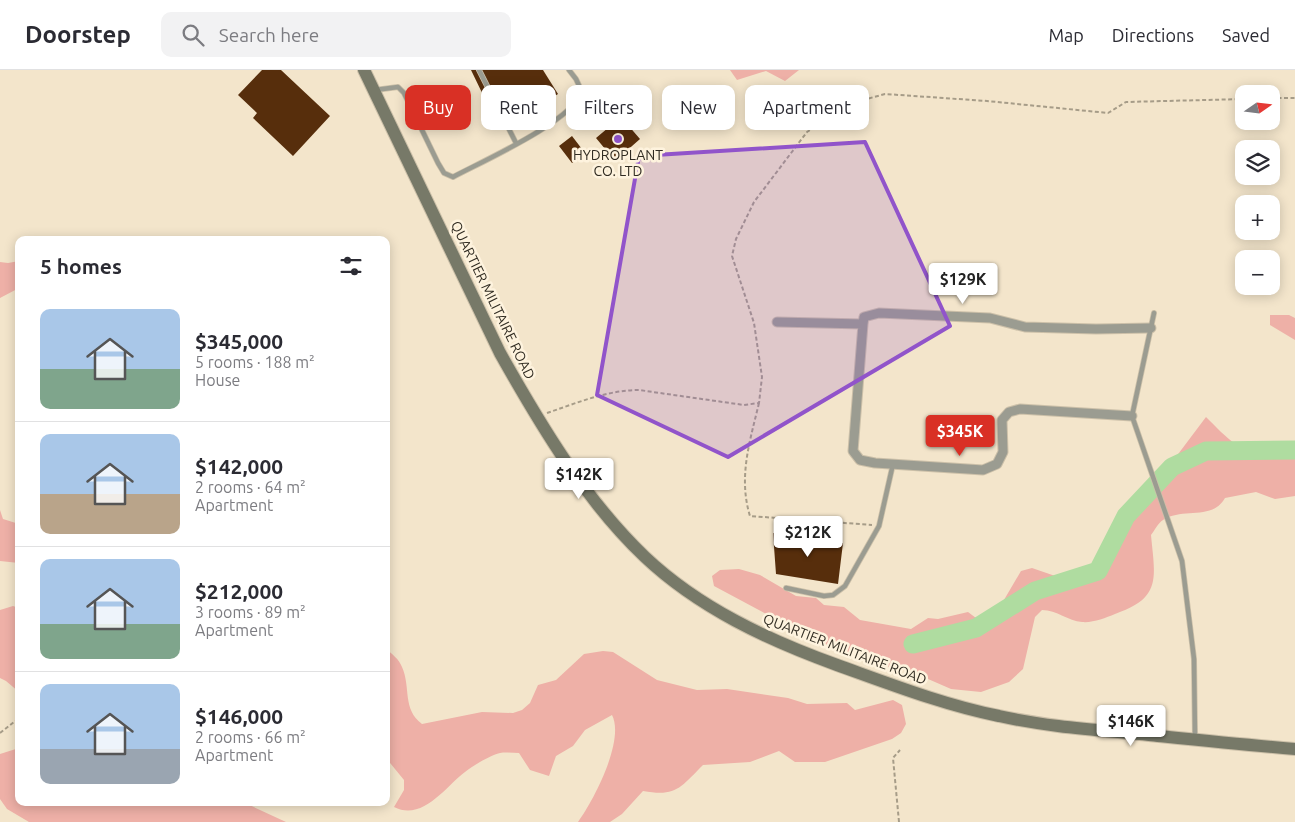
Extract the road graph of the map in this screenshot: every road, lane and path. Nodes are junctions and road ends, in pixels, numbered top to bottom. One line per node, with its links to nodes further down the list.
1 (359, 70): 5 (main road, QUARTIER MILITAIRE ROAD)
2 (364, 70): 5 (main road, QUARTIER MILITAIRE ROAD)
3 (479, 70): 9 (lane)
4 (569, 70): 9 (lane)
5 (374, 90): 9 (lane); 15 (main road, QUARTIER MILITAIRE ROAD)
6 (1280, 98): 7 (path)
7 (1295, 98)
8 (1235, 99): 14 (path)
9 (516, 143)
10 (1154, 313): 13 (lane)
11 (778, 322): 12 (street)
12 (863, 324): 13 (street); 17 (street)
13 (1151, 328): 16 (lane)
14 (760, 403): 15 (path); 18 (path)
15 (538, 416): 22 (main road, QUARTIER MILITAIRE ROAD)
16 (1132, 416): 17 (street); 22 (lane)
17 (893, 464): 18 (lane)
18 (879, 526): 19 (lane)
19 (786, 588)
20 (15, 721): 21 (path)
21 (0, 733)
22 (1195, 739): 23 (main road, QUARTIER MILITAIRE ROAD)
23 (1295, 749)
24 (900, 750): 25 (path)
25 (899, 822)

